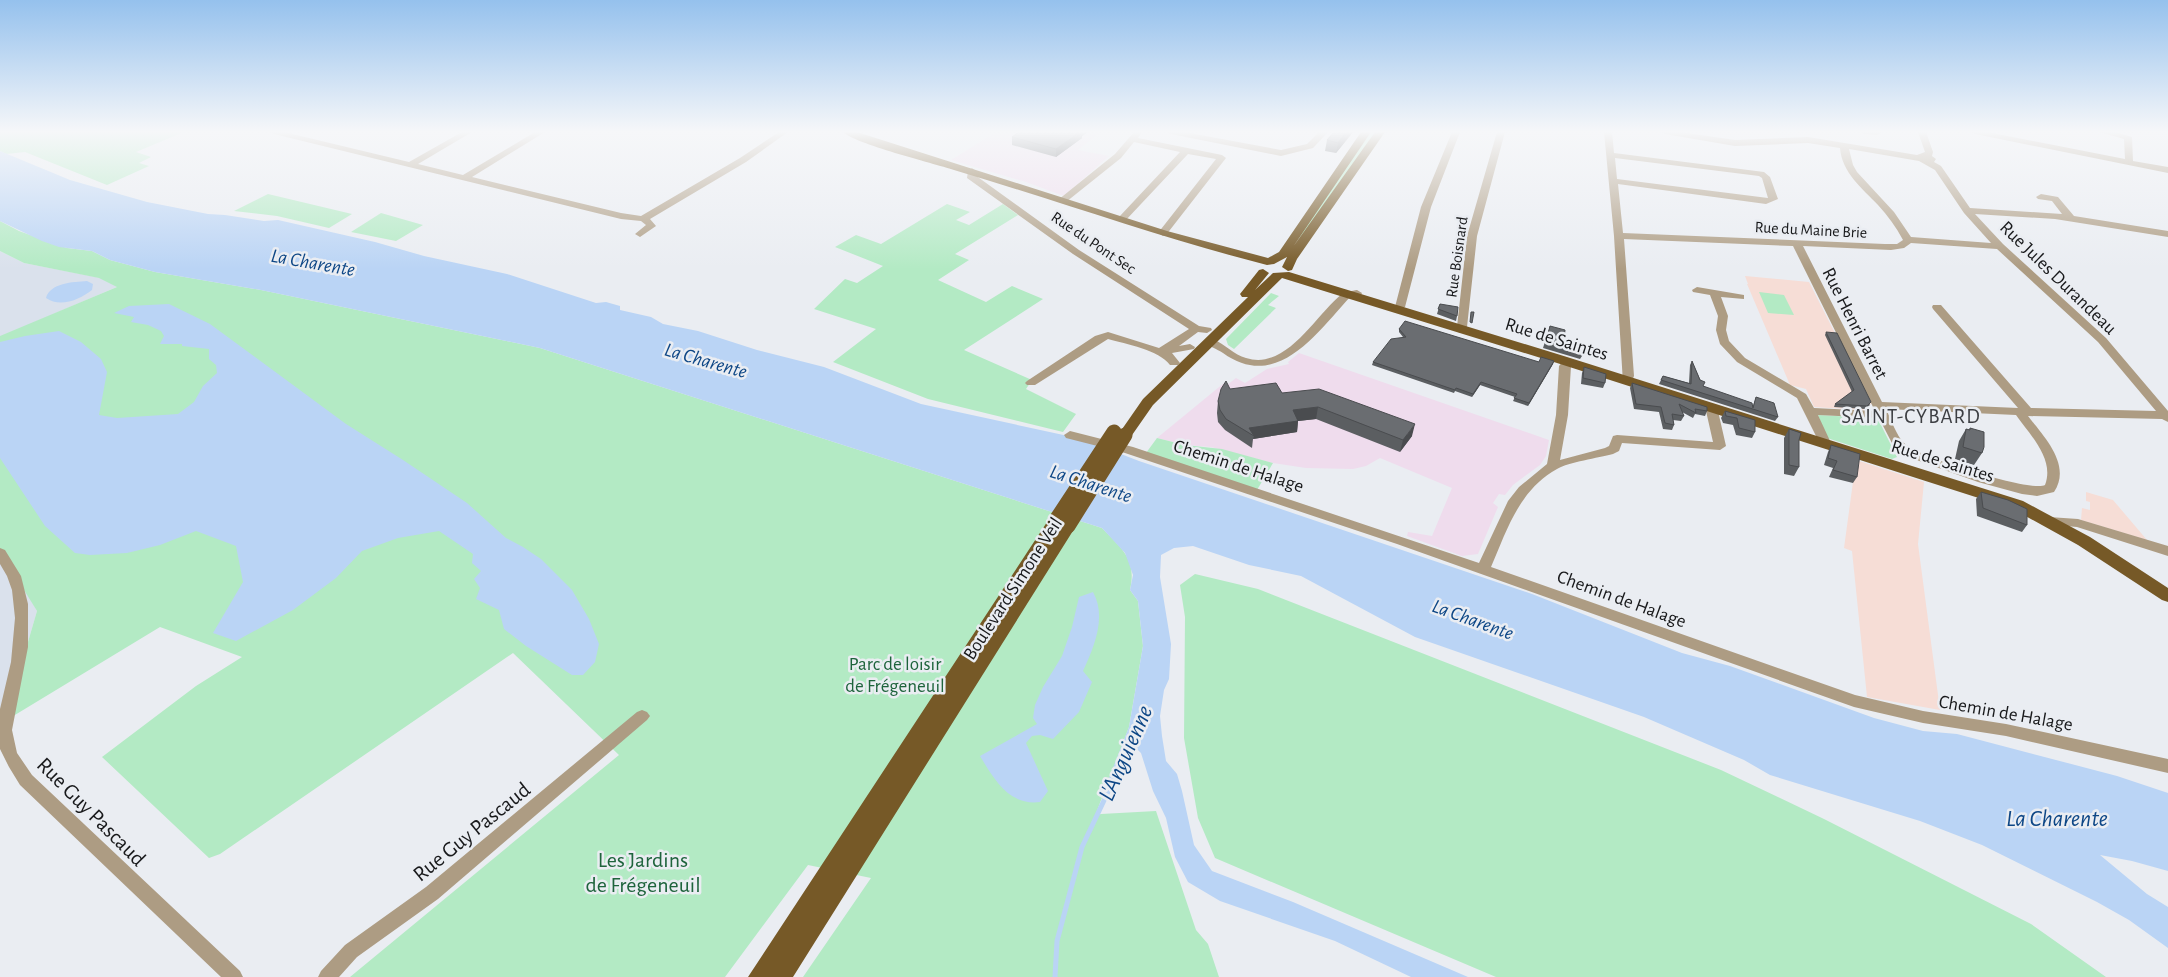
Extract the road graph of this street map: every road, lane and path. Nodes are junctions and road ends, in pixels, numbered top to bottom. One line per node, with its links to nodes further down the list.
1 (464, 178): 21 (street)
2 (712, 178): 21 (street)
3 (972, 178): 39 (street, Rue du Pont Sec)
4 (993, 178): 18 (main road)
5 (1091, 178): 18 (street)
6 (1161, 178): 22 (street)
7 (1207, 178): 23 (street)
8 (1335, 178): 30 (main road, Boulevard Simone Veil)
9 (1348, 178): 31 (main road, Boulevard Simone Veil)
10 (1438, 178): 36 (street)
11 (1489, 178): 38 (street, Rue Boisnard)
12 (1614, 178): 16 (street)
13 (1766, 178): 16 (street)
14 (1858, 178): 27 (street)
15 (1944, 178): 19 (street, Rue Jules Durandeau)
16 (1614, 181): 26 (street)
17 (2041, 197): 20 (street)
18 (1063, 200): 22 (main road)
19 (1967, 211): 20 (street); 29 (street, Rue Jules Durandeau)
20 (2071, 218): 25 (street)
21 (643, 219): 24 (street)
22 (1122, 219): 23 (main road)
23 (1163, 233): 30 (main road)
24 (640, 234)
25 (2168, 234)
26 (1619, 236): 28 (street, Rue du Maine Brie); 44 (street)
27 (1908, 240): 28 (street, Rue du Maine Brie); 29 (street, Rue du Maine Brie)
28 (1796, 243): 47 (street, Rue Henri Barret)
29 (2000, 246): 50 (street, Rue Jules Durandeau)
30 (1265, 265): 31 (main road, Rue de Saintes); 39 (main road, Boulevard Simone Veil)
31 (1285, 272): 33 (main road, Rue de Saintes); 39 (main road, Boulevard Simone Veil)
32 (1697, 290): 34 (street)
33 (1353, 294): 36 (main road, Rue de Saintes); 38 (main road, Rue de Saintes); 39 (street, Rue du Pont Sec)
34 (1715, 295): 35 (street); 48 (street)
35 (1740, 297)
36 (1400, 307): 38 (main road, Rue de Saintes)
37 (1937, 307): 49 (street)
38 (1461, 329): 42 (main road, Rue de Saintes)
39 (1204, 333): 40 (main road, Boulevard Simone Veil); 41 (street); 51 (main road, Boulevard Simone Veil)
40 (1190, 347): 41 (street); 43 (main road, Boulevard Simone Veil)
41 (1160, 352): 43 (street); 45 (street)
42 (1568, 362): 44 (main road, Rue de Saintes); 54 (street)
43 (1174, 363): 51 (main road, Boulevard Simone Veil)
44 (1627, 381): 46 (main road, Rue de Saintes)
45 (1031, 383)
46 (1713, 408): 53 (main road, Rue de Saintes); 54 (street)
47 (1881, 410): 48 (street); 49 (street); 55 (street, Rue Henri Barret)
48 (1810, 411): 53 (street)
49 (2023, 412): 50 (street); 56 (street)
50 (2166, 416)
51 (1120, 434): 58 (main road, Boulevard Simone Veil, bridge)
52 (1070, 435): 61 (street, Chemin de Halage)
53 (1825, 443): 55 (main road, Rue de Saintes)
54 (1553, 466): 61 (street)
55 (1950, 475): 56 (main road, Rue de Saintes)
56 (1974, 483): 57 (main road, Rue de Saintes)
57 (2049, 521): 59 (street); 62 (main road, Rue de Saintes)
58 (1062, 523): 67 (main road, Boulevard Simone Veil); 68 (main road, Boulevard Simone Veil)
59 (2168, 551)
60 (0, 553): 65 (street, Rue Guy Pascaud)
61 (1483, 569): 64 (street, Chemin de Halage)
62 (2168, 596)
63 (642, 716): 66 (street, Rue Guy Pascaud)
64 (2168, 766)
65 (234, 977)
66 (327, 977)
67 (759, 977)
68 (781, 977)

